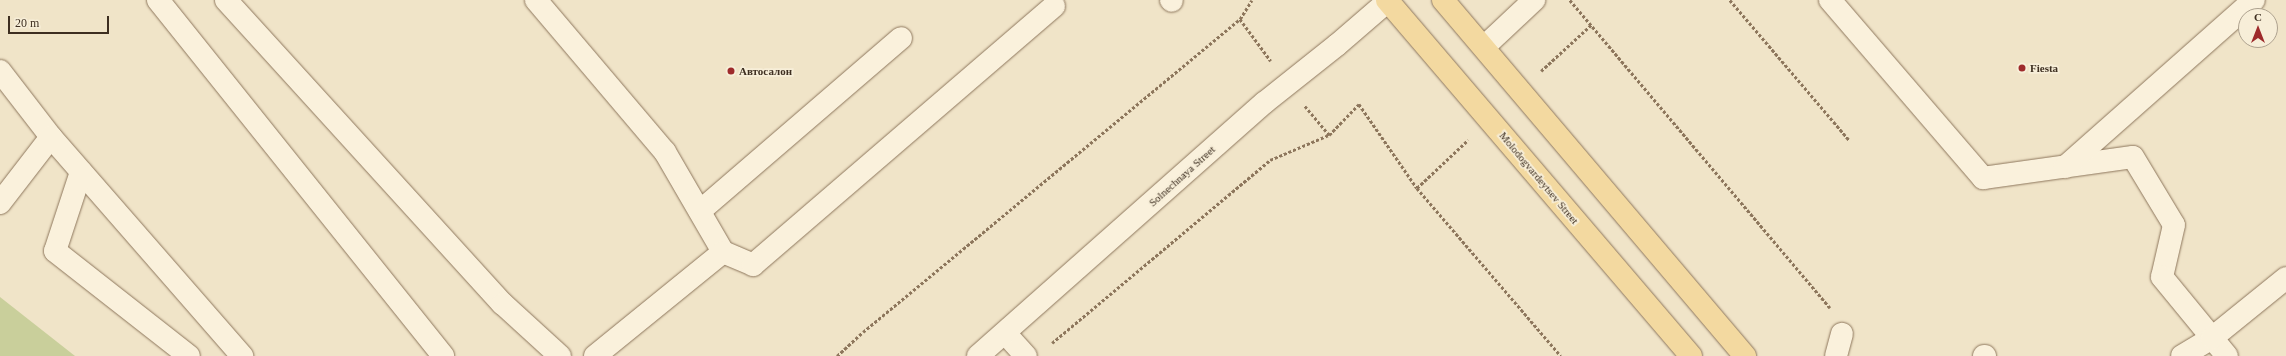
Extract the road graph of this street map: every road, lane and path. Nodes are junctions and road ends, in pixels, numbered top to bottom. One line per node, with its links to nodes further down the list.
1 (158, 0): 33 (street)
2 (226, 0): 34 (street)
3 (536, 0): 23 (street)
4 (1252, 0): 36 (path)
5 (1388, 0): 27 (street, Solnechnaya Street); 40 (main road, Molodogvardeytsev Street)
6 (1443, 0): 14 (main road)
7 (1534, 0): 14 (street)
8 (1570, 0): 26 (path)
9 (1730, 0): 19 (path)
10 (1830, 0): 20 (street)
11 (2254, 0): 20 (street)
12 (1054, 6): 24 (street)
13 (901, 38): 23 (street)
14 (1484, 47): 41 (main road)
15 (0, 71): 17 (street)
16 (0, 84): 17 (street)
17 (27, 106): 18 (street)
18 (50, 137): 21 (street); 22 (street)
19 (1849, 140)
20 (2065, 167): 29 (street)
21 (81, 172): 31 (street); 32 (street)
22 (0, 203)
23 (700, 211): 24 (street)
24 (723, 252): 35 (street)
25 (2286, 278): 29 (street)
26 (1832, 310)
27 (1005, 332): 37 (street, Solnechnaya Street); 38 (street)
28 (1842, 334): 42 (street)
29 (2212, 338): 43 (street); 44 (street)
30 (1049, 346): 39 (path)
31 (189, 356)
32 (242, 356)
33 (442, 356)
34 (560, 356)
35 (595, 356)
36 (837, 356)
37 (978, 356)
38 (1026, 356)
39 (1561, 356)
40 (1691, 356)
41 (1745, 356)
42 (1836, 356)
43 (2182, 356)
44 (2227, 356)

